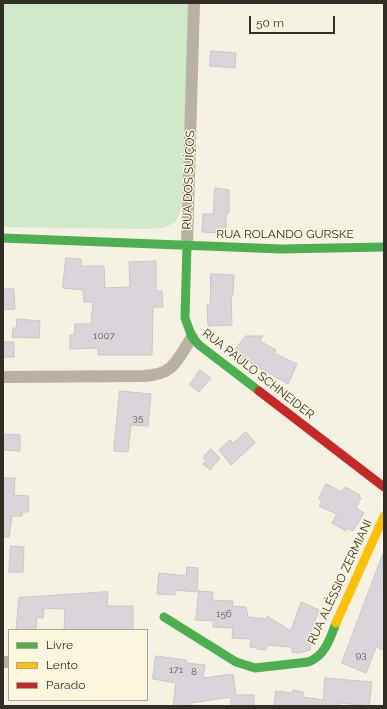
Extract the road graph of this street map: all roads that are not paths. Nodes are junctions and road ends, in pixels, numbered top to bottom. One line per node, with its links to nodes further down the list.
1 (194, 3): 3 (street, RUA DOS SUÍÇOS)
2 (3, 238): 3 (street, RUA DOS SUÍÇOS)
3 (187, 244): 4 (street, RUA ROLANDO GURSKE); 5 (street, RUA PAULO SCHNEIDER)
4 (384, 247)
5 (192, 337): 6 (street); 7 (street, RUA PAULO SCHNEIDER)
6 (3, 377)
7 (384, 487)
8 (384, 516): 9 (street, RUA ALÉSSIO ZERMIANI)
9 (164, 617)

